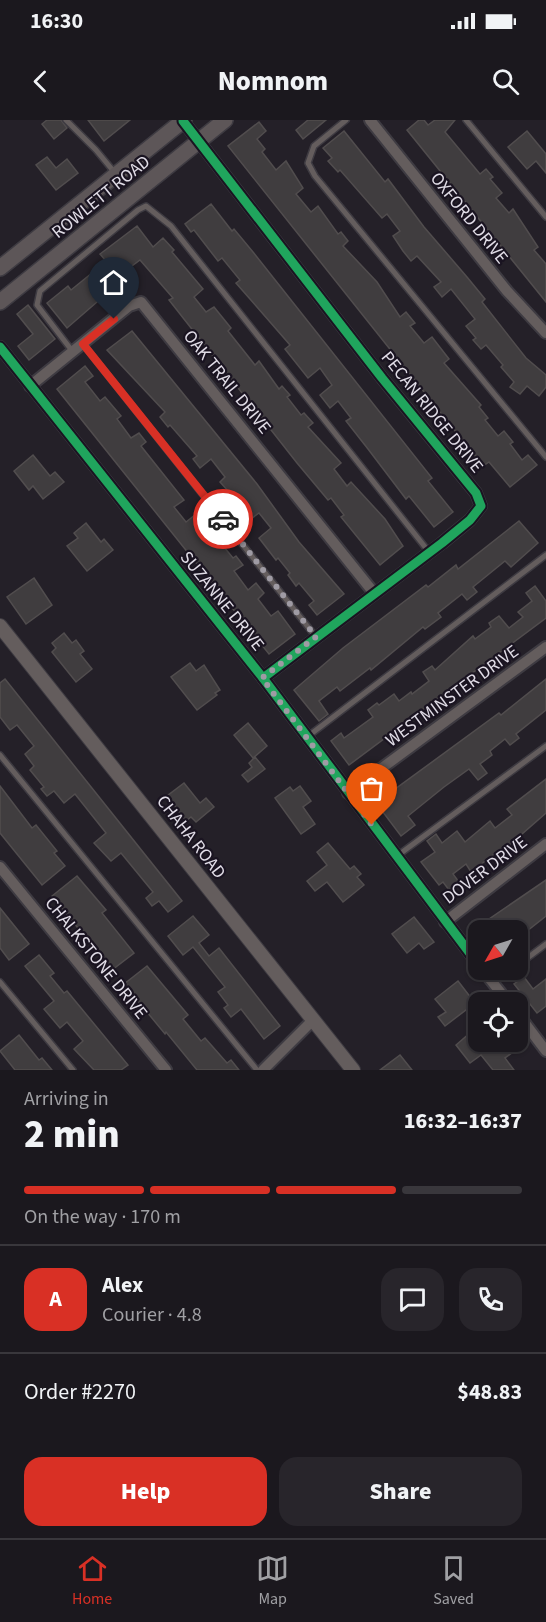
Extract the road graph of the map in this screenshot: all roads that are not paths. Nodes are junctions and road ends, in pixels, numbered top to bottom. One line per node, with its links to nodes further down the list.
1 (66, 120): 8 (lane)
2 (184, 120): 7 (street, PECAN RIDGE DRIVE); 8 (main road, ROWLETT ROAD)
3 (225, 120): 7 (main road, ROWLETT ROAD)
4 (346, 120): 17 (lane)
5 (370, 120): 12 (street, OXFORD DRIVE)
6 (466, 120): 9 (lane)
7 (199, 141): 11 (main road, ROWLETT ROAD); 18 (street, PECAN RIDGE DRIVE)
8 (116, 174): 10 (main road, ROWLETT ROAD)
9 (546, 217)
10 (0, 268)
11 (0, 302)
12 (546, 333)
13 (83, 344): 15 (street, OAK TRAIL DRIVE); 20 (street, OAK TRAIL DRIVE); 22 (lane)
14 (0, 347): 16 (street, SUZANNE DRIVE)
15 (73, 352): 16 (street, OAK TRAIL DRIVE); 18 (lane)
16 (30, 386): 24 (street, SUZANNE DRIVE)
17 (546, 457)
18 (429, 552): 20 (street, PECAN RIDGE DRIVE)
19 (546, 555): 25 (lane)
20 (374, 593): 22 (street, PECAN RIDGE DRIVE)
21 (0, 626): 41 (street, CHAHA ROAD)
22 (316, 637): 24 (street, PECAN RIDGE DRIVE)
23 (546, 647): 28 (street, WESTMINSTER DRIVE)
24 (262, 678): 25 (street, SUZANNE DRIVE)
25 (307, 737): 28 (street, SUZANNE DRIVE)
26 (546, 746): 30 (lane)
27 (0, 754): 47 (lane)
28 (348, 793): 30 (street, SUZANNE DRIVE)
29 (546, 844): 32 (street, DOVER DRIVE)
30 (396, 857): 32 (street, SUZANNE DRIVE)
31 (0, 867): 46 (street, CHALKSTONE DRIVE)
32 (445, 922): 34 (street, SUZANNE DRIVE)
33 (546, 944): 35 (lane)
34 (468, 951)
35 (528, 958)
36 (491, 980): 39 (street)
37 (497, 980): 39 (lane)
38 (0, 982): 45 (lane)
39 (493, 983): 40 (street)
40 (500, 992)
41 (313, 1020): 48 (street); 49 (street, CHAHA ROAD)
42 (528, 1024): 43 (street)
43 (542, 1038): 44 (street)
44 (546, 1051)
45 (74, 1070)
46 (166, 1070)
47 (257, 1070)
48 (263, 1070)
49 (353, 1070)

